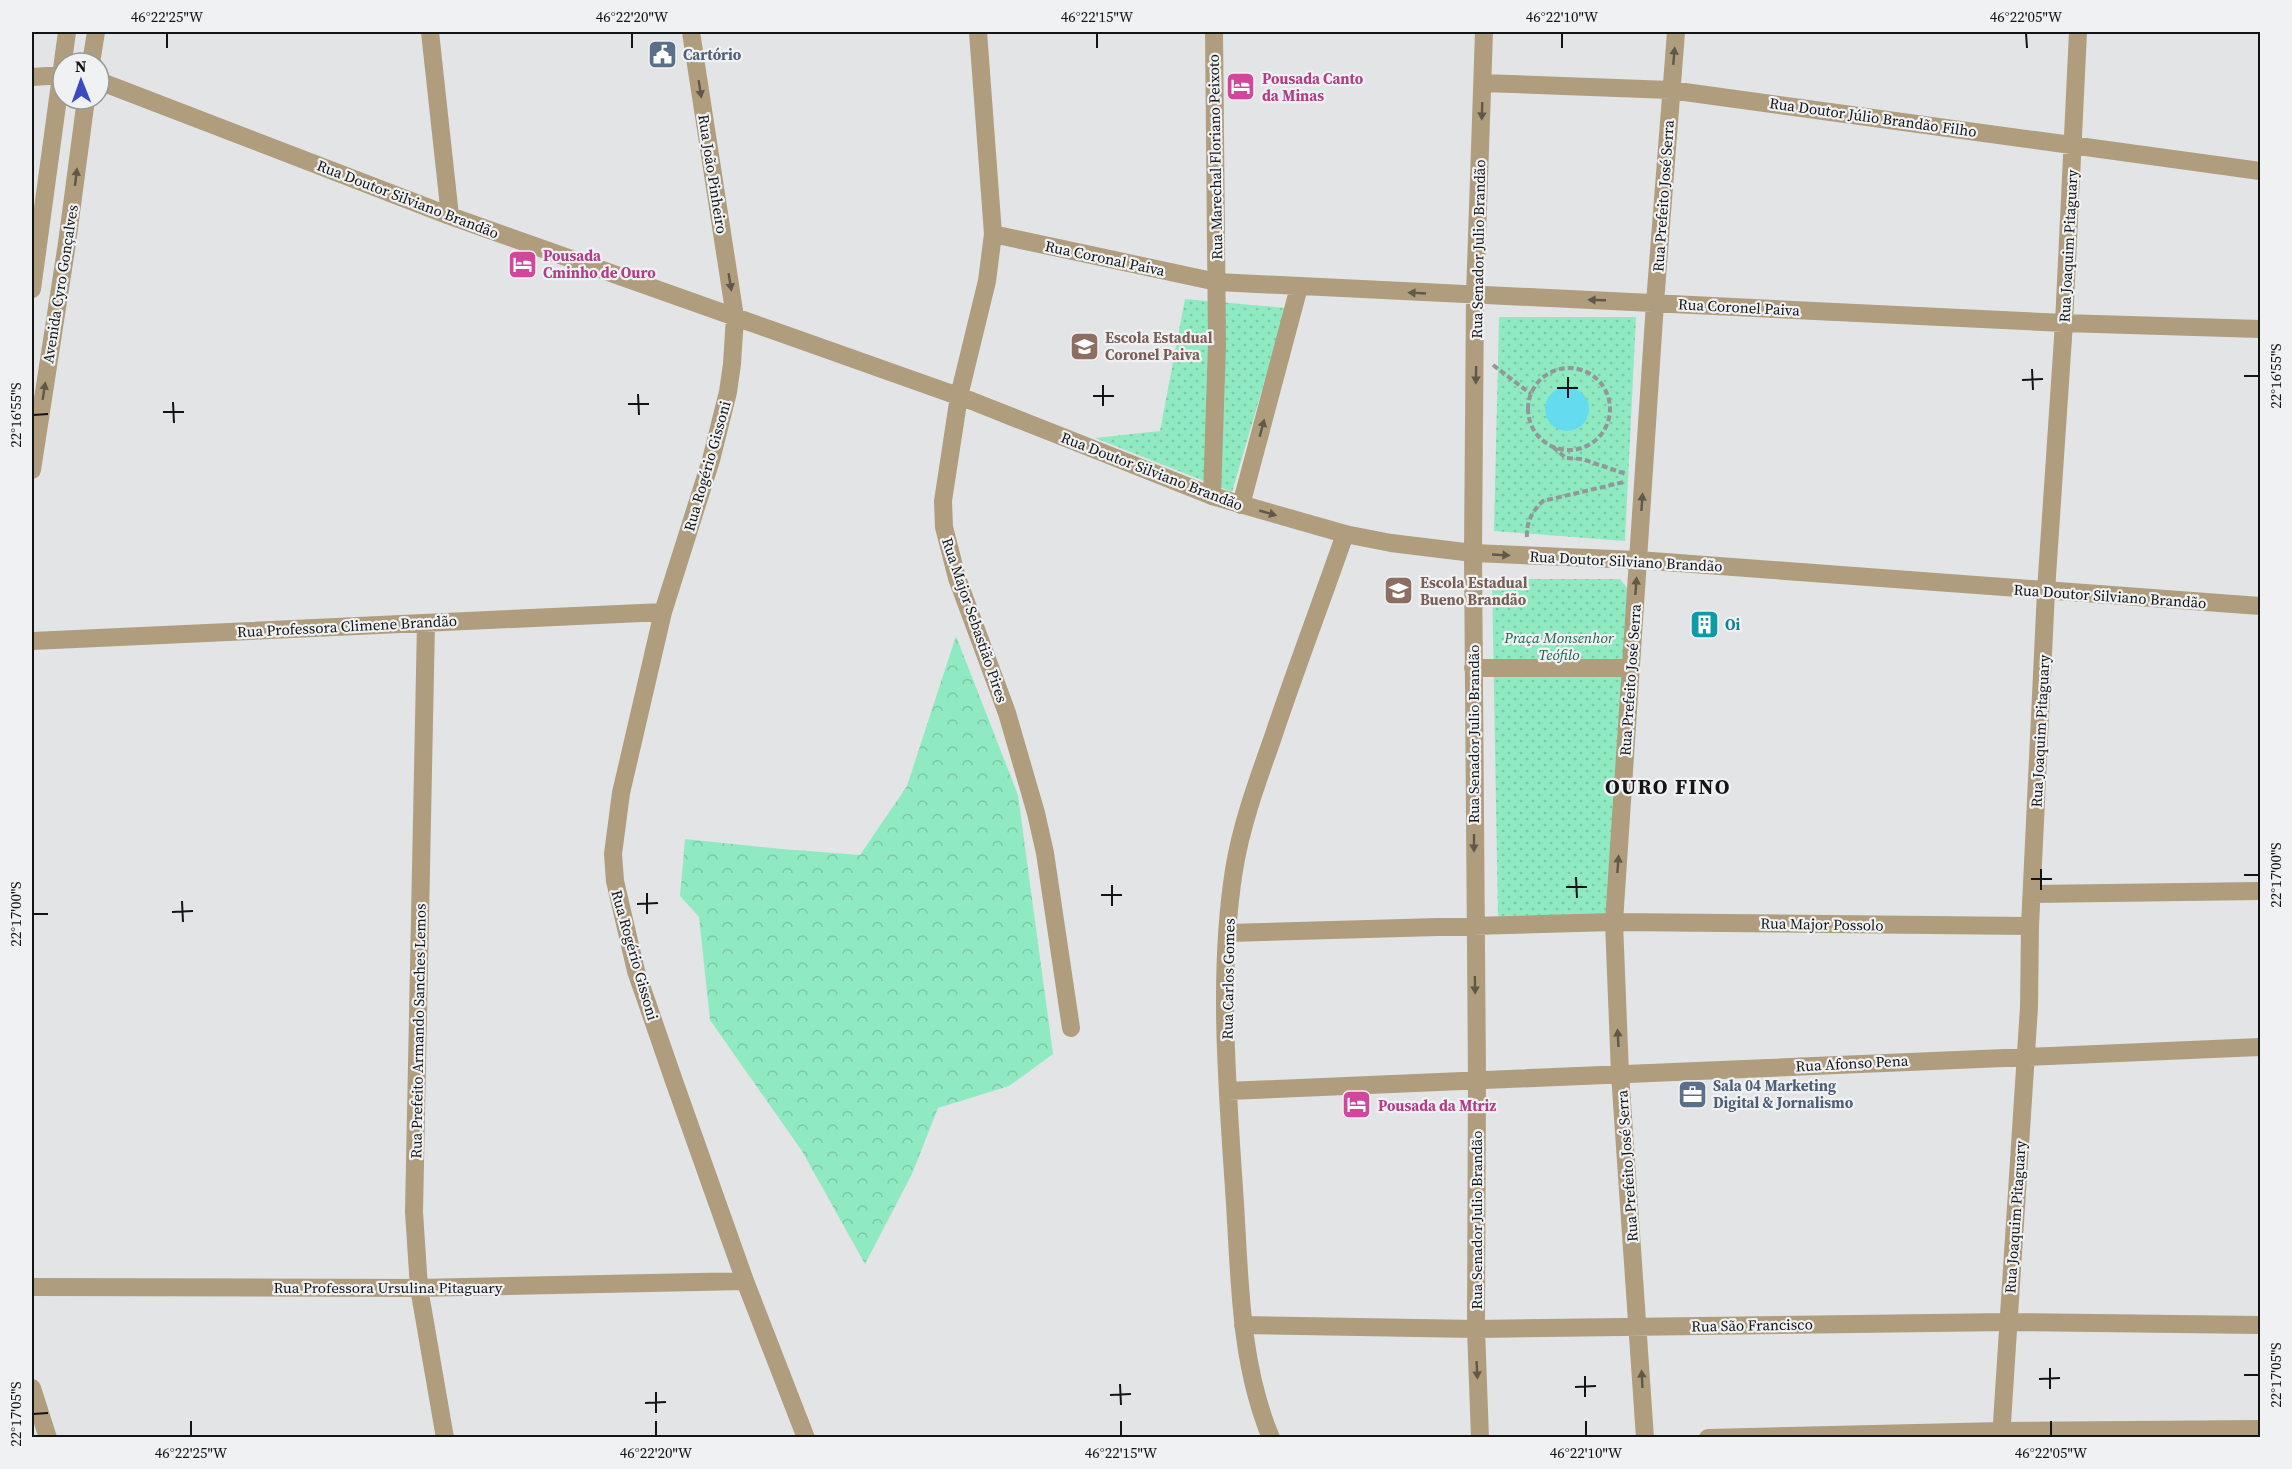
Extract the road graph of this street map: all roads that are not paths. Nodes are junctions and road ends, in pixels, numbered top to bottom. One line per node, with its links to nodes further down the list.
1 (67, 32): 10 (street, Avenida Cyro Gonçalves)
2 (96, 32): 11 (street)
3 (430, 32): 21 (street)
4 (691, 32): 30 (street, Rua João Pinheiro, one-way to 30)
5 (978, 32): 22 (street, Rua Major Sebastião Pires)
6 (1214, 32): 25 (street, Rua Marechal Floriano Peixoto)
7 (1484, 32): 14 (street, Rua Senador Julio Brandão)
8 (1676, 32): 16 (street, Rua Prefeito José Serra, one-way to 8)
9 (2078, 32): 19 (street, Rua Joaquim Pitaguary)
10 (64, 51)
11 (93, 51)
12 (51, 76): 13 (street)
13 (32, 77)
14 (1483, 83): 16 (street, Rua Doutor Júlio Brandão Filho); 28 (street, Rua Senador Julio Brandão, one-way to 28)
15 (111, 86): 21 (street, Rua Doutor Silviano Brandão)
16 (1670, 90): 19 (street, Rua Doutor Júlio Brandão Filho); 29 (street, Rua Prefeito José Serra)
17 (55, 111): 24 (street, Avenida Cyro Gonçalves)
18 (84, 111): 23 (street, Avenida Cyro Gonçalves, one-way to 18)
19 (2073, 144): 20 (street, Rua Doutor Júlio Brandão Filho); 31 (street, Rua Joaquim Pitaguary)
20 (2260, 171)
21 (450, 216): 30 (street, Rua Doutor Silviano Brandão)
22 (993, 234): 25 (street, Rua Coronal Paiva); 33 (street, Rua Major Sebastião Pires)
23 (67, 243): 24 (street); 34 (street, Avenida Cyro Gonçalves, one-way to 23)
24 (34, 250): 27 (street, Avenida Cyro Gonçalves)
25 (1217, 282): 26 (street, Rua Coronel Paiva); 35 (street, Rua Marechal Floriano Peixoto)
26 (1299, 287): 28 (street, Rua Coronel Paiva, one-way to 26); 36 (street, one-way to 26)
27 (32, 289)
28 (1475, 295): 29 (street, Rua Coronel Paiva, one-way to 28); 38 (street, Rua Senador Julio Brandão, one-way to 38)
29 (1655, 303): 31 (street, Rua Coronel Paiva); 39 (street, Rua Prefeito José Serra, one-way to 29)
30 (735, 317): 33 (street, Rua Doutor Silviano Brandão); 42 (street, Rua Rogério Gissoni)
31 (2064, 322): 32 (street, Rua Coronel Paiva); 40 (street, Rua Joaquim Pitaguary)
32 (2260, 329)
33 (959, 396): 35 (street, Rua Doutor Silviano Brandão); 53 (street, Rua Major Sebastião Pires)
34 (32, 470)
35 (1212, 496): 36 (street, Rua Doutor Silviano Brandão)
36 (1241, 505): 37 (street, Rua Doutor Silviano Brandão, one-way to 37)
37 (1345, 534): 38 (street, Rua Doutor Silviano Brandão); 52 (street, Rua Carlos Gomes)
38 (1473, 553): 39 (street, Rua Doutor Silviano Brandão, one-way to 39); 45 (street, Rua Senador Julio Brandão)
39 (1638, 560): 40 (street, Rua Doutor Silviano Brandão); 46 (street, Rua Prefeito José Serra, one-way to 39)
40 (2046, 591): 41 (street, Rua Doutor Silviano Brandão); 48 (street, Rua Joaquim Pitaguary)
41 (2260, 606)
42 (663, 612): 43 (street, Rua Professora Climene Brandão); 59 (street, Rua Rogério Gissoni)
43 (426, 623): 44 (street, Rua Professora Climene Brandão); 61 (street, Rua Prefeito Armando Sanches Lemos)
44 (32, 641)
45 (1473, 668): 46 (street); 50 (street, Rua Senador Julio Brandão, one-way to 50)
46 (1631, 669): 49 (street, Rua Prefeito José Serra, one-way to 46)
47 (2260, 891): 48 (street)
48 (2032, 894): 51 (street, Rua Joaquim Pitaguary)
49 (1614, 922): 50 (street); 51 (street, Rua Major Possolo); 56 (street, Rua Prefeito José Serra, one-way to 49)
50 (1474, 926): 52 (street); 57 (street, Rua Senador Julio Brandão, one-way to 57)
51 (2030, 926): 55 (street, Rua Joaquim Pitaguary)
52 (1228, 933): 58 (street, Rua Carlos Gomes)
53 (1071, 1028)
54 (2260, 1047): 55 (street, Rua Afonso Pena)
55 (2025, 1056): 56 (street, Rua Afonso Pena); 62 (street, Rua Joaquim Pitaguary)
56 (1620, 1074): 57 (street, Rua Afonso Pena); 65 (street, Rua Prefeito José Serra)
57 (1477, 1080): 58 (street, Rua Afonso Pena); 66 (street, Rua Senador Julio Brandão)
58 (1228, 1090): 63 (street, Rua Carlos Gomes)
59 (745, 1281): 61 (street, Rua Professora Ursulina Pitaguary); 70 (street, Rua Rogério Gissoni)
60 (32, 1287): 61 (street, Rua Professora Ursulina Pitaguary)
61 (419, 1288): 72 (street, Rua Prefeito Armando Sanches Lemos)
62 (2008, 1322): 64 (street, Rua São Francisco); 65 (street, Rua São Francisco); 69 (street, Rua Joaquim Pitaguary)
63 (1243, 1325): 66 (street, Rua São Francisco); 73 (street, Rua Carlos Gomes)
64 (2260, 1325)
65 (1638, 1326): 66 (street, Rua São Francisco); 75 (street, Rua Prefeito José Serra, one-way to 65)
66 (1476, 1329): 74 (street, Rua Senador Julio Brandão, one-way to 74)
67 (32, 1388): 71 (street)
68 (2260, 1429): 69 (street)
69 (2001, 1434): 76 (street)
70 (802, 1436)
71 (48, 1437)
72 (445, 1437)
73 (1271, 1437)
74 (1480, 1437)
75 (1645, 1437)
76 (1708, 1437)

